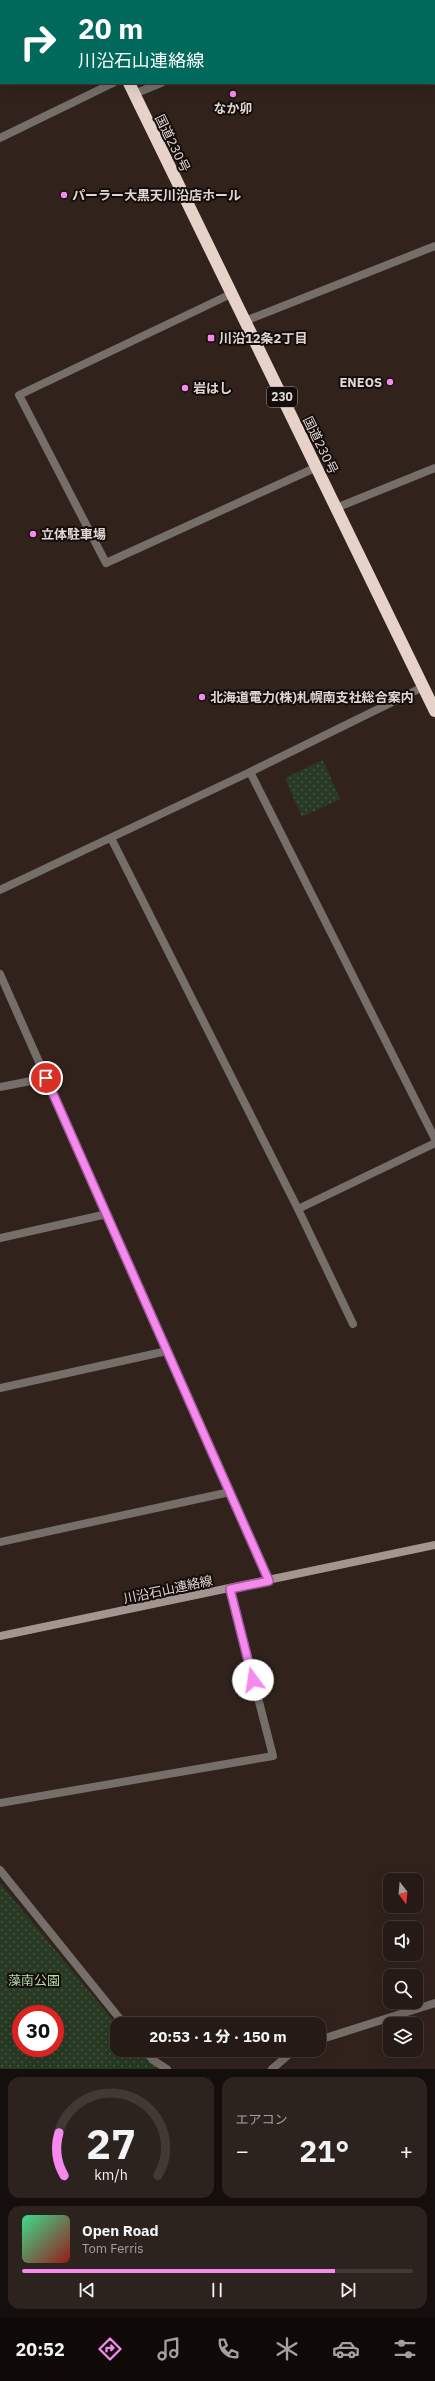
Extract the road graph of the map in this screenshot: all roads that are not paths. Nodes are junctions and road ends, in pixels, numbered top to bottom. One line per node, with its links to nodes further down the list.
1 (111, 84): 4 (street)
2 (155, 84): 3 (street)
3 (131, 88): 6 (highway, 国道230号 / 230)
4 (0, 138)
5 (435, 246): 7 (street)
6 (231, 294): 7 (highway, 国道230号 / 230); 8 (street)
7 (245, 321): 8 (highway, 国道230号 / 230)
8 (316, 467): 10 (highway, 国道230号 / 230)
9 (435, 468): 10 (street)
10 (336, 508): 11 (highway, 国道230号 / 230)
11 (423, 687): 12 (highway, 国道230号 / 230); 13 (street)
12 (435, 712)
13 (250, 772): 14 (street); 19 (street)
14 (111, 838): 15 (street); 21 (street)
15 (0, 890)
16 (0, 974): 17 (street)
17 (46, 1078): 18 (street); 22 (street)
18 (0, 1087)
19 (435, 1139)
20 (435, 1143): 21 (street)
21 (298, 1209): 24 (street)
22 (107, 1214): 23 (street); 25 (street)
23 (0, 1238)
24 (353, 1324)
25 (167, 1351): 26 (street); 27 (street)
26 (0, 1388)
27 (230, 1492): 28 (street); 30 (street)
28 (0, 1542)
29 (435, 1545): 30 (street, 川沿石山連絡線)
30 (269, 1581): 31 (street, 川沿石山連絡線)
31 (230, 1589): 32 (street, 川沿石山連絡線); 33 (street)
32 (0, 1636)
33 (0, 1803)
34 (0, 1870): 36 (street)
35 (435, 2003): 37 (street)
36 (118, 2017)
37 (326, 2038)
38 (151, 2057): 40 (street)
39 (286, 2057): 41 (street)
40 (167, 2069)
41 (272, 2069)

